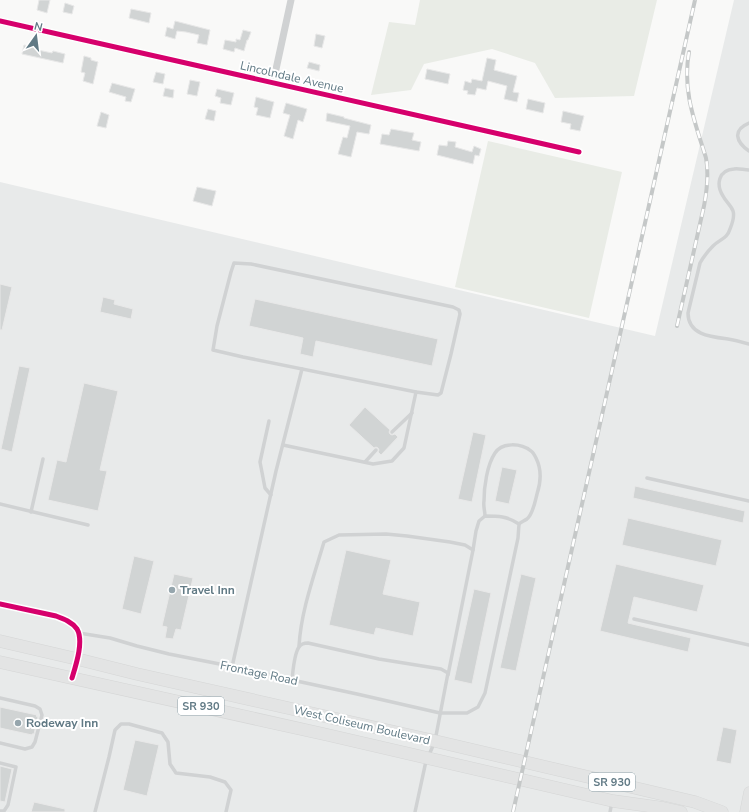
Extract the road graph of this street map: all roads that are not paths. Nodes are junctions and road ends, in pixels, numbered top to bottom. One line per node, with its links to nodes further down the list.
1 (291, 0): 3 (street)
2 (0, 22): 3 (street, Lincolndale Avenue)
3 (274, 83): 6 (street, Lincolndale Avenue)
4 (749, 123): 5 (lane)
5 (749, 151)
6 (579, 152)
7 (749, 170): 8 (lane)
8 (749, 344)
9 (302, 369): 10 (lane); 10 (lane); 14 (lane)
10 (416, 392): 11 (lane)
11 (412, 413): 13 (lane); 17 (lane)
12 (269, 421): 19 (lane)
13 (392, 432)
14 (283, 445): 17 (lane); 19 (lane)
15 (376, 450): 17 (lane)
16 (43, 458): 22 (lane)
17 (365, 462)
18 (647, 478): 20 (lane)
19 (271, 495): 35 (lane)
20 (749, 501)
21 (0, 504): 22 (lane)
22 (32, 512): 25 (lane)
23 (485, 516): 24 (lane); 24 (lane); 26 (lane)
24 (518, 524): 40 (lane, Frontage Road)
25 (88, 525)
26 (473, 550): 32 (lane); 36 (lane)
27 (0, 604): 29 (street)
28 (634, 619): 31 (lane)
29 (79, 633): 33 (street); 35 (lane, Frontage Road)
30 (0, 641): 33 (highway, West Coliseum Boulevard / SR 930)
31 (749, 645)
32 (299, 646): 36 (lane); 38 (lane)
33 (77, 659): 37 (street); 41 (highway, West Coliseum Boulevard / SR 930)
34 (0, 662): 37 (highway, West Coliseum Boulevard / SR 930)
35 (232, 667): 38 (lane, Frontage Road)
36 (448, 675): 40 (lane)
37 (72, 678): 43 (highway, West Coliseum Boulevard / SR 930)
38 (292, 680): 40 (lane, Frontage Road)
39 (0, 698): 42 (lane)
40 (440, 713): 41 (lane)
41 (435, 741): 43 (lane); 53 (highway, West Coliseum Boulevard / SR 930)
42 (0, 743)
43 (427, 759): 46 (highway, West Coliseum Boulevard / SR 930); 51 (lane)
44 (0, 763): 48 (lane)
45 (749, 792): 54 (street)
46 (612, 807): 52 (highway, West Coliseum Boulevard / SR 930)
47 (0, 811): 48 (lane)
48 (4, 812)
49 (94, 812): 50 (lane)
50 (226, 812)
51 (415, 812)
52 (681, 812)
53 (722, 812)
54 (745, 812)

